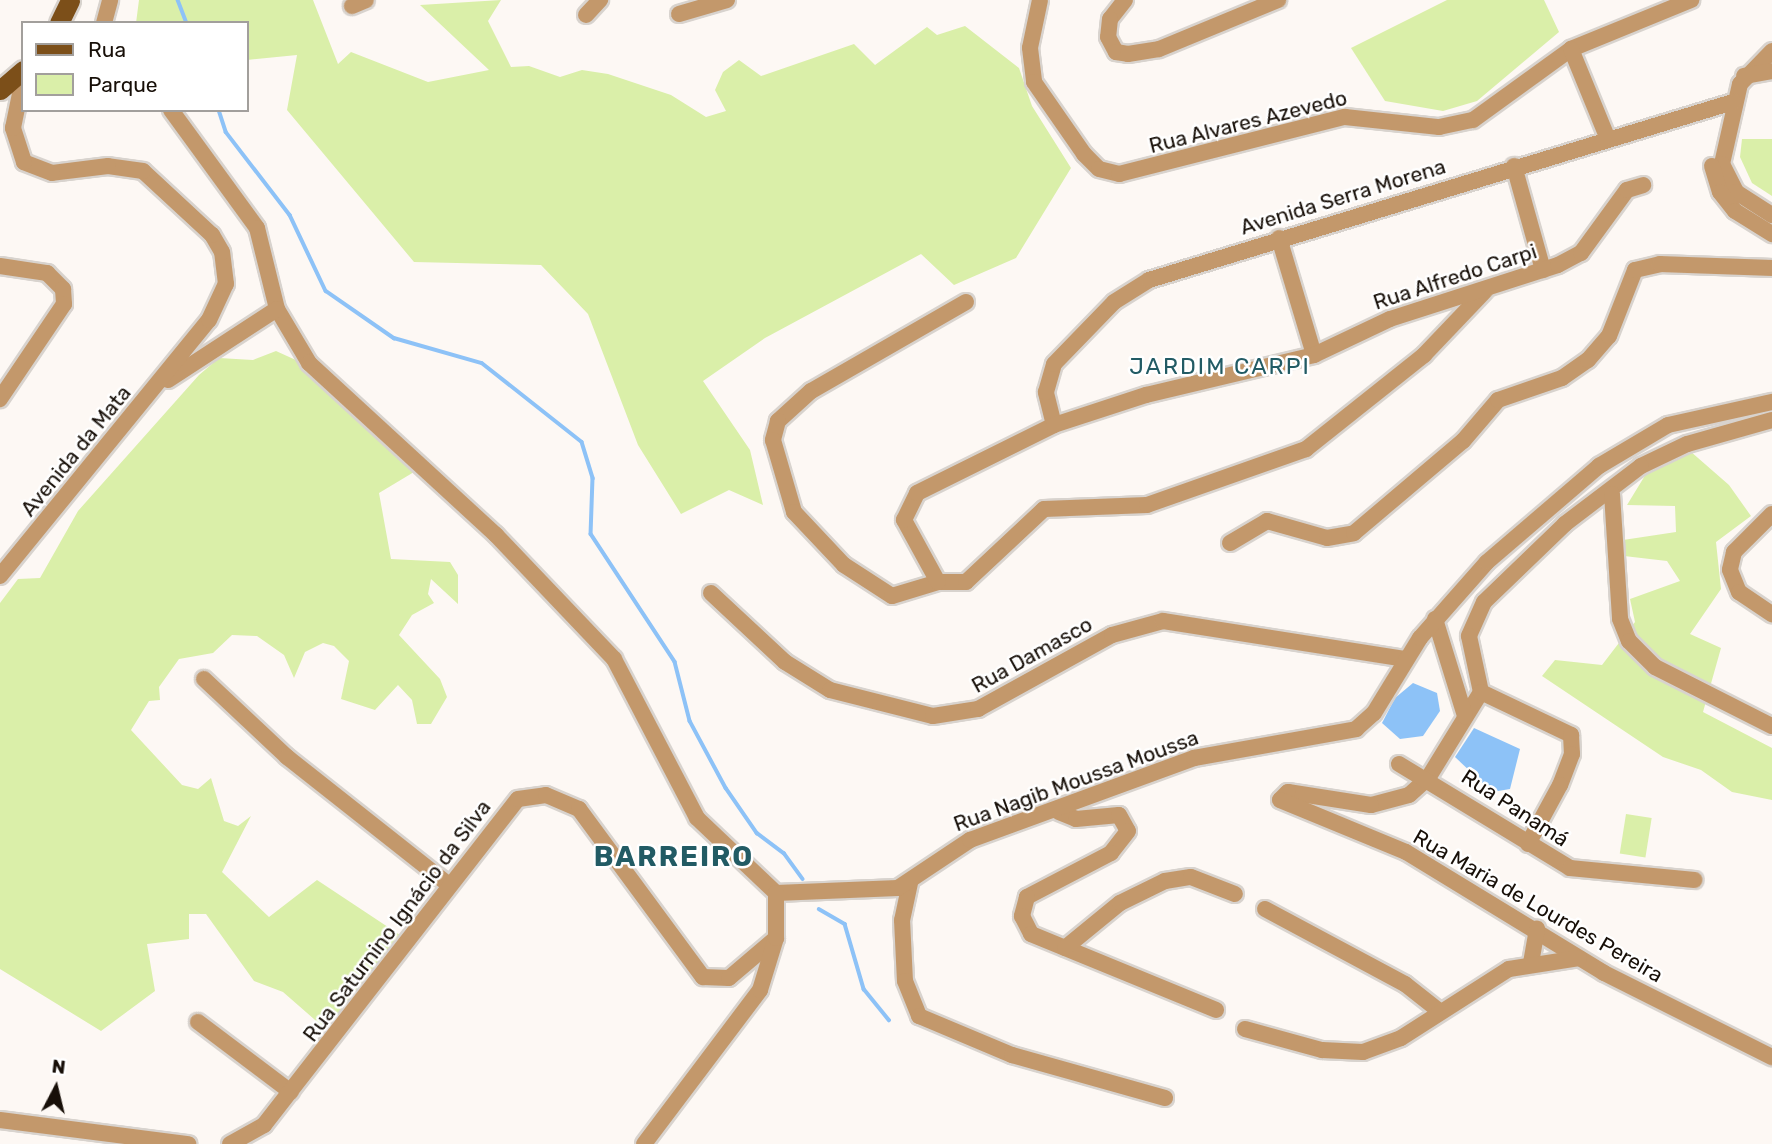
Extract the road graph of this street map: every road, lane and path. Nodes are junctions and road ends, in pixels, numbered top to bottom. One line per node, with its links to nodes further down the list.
1 (71, 0): 11 (main road)
2 (110, 0): 12 (street)
3 (600, 0): 10 (street)
4 (727, 0): 9 (street)
5 (1040, 0): 13 (street, Rua Alvares Azevedo)
6 (1125, 0): 7 (street)
7 (1278, 0)
8 (1691, 0): 13 (street, Rua Alvares Azevedo)
9 (680, 14)
10 (586, 15)
11 (60, 21)
12 (105, 21)
13 (1571, 49): 21 (street)
14 (1772, 51): 16 (street)
15 (1772, 71): 16 (street)
16 (1744, 76): 18 (street)
17 (14, 87): 19 (street); 35 (street, Avenida da Mata)
18 (1733, 103): 21 (street, Avenida Serra Morena); 24 (street); 25 (street)
19 (0, 107)
20 (172, 112): 32 (street)
21 (1608, 139): 22 (street, Avenida Serra Morena)
22 (1514, 166): 26 (street, Avenida Serra Morena); 29 (street)
23 (1643, 185): 29 (street, Rua Alfredo Carpi)
24 (1772, 215)
25 (1772, 234)
26 (1279, 239): 33 (street); 38 (street, Avenida Serra Morena)
27 (0, 266): 34 (street)
28 (1772, 268): 41 (street)
29 (1543, 270): 30 (street, Rua Alfredo Carpi)
30 (1485, 291): 33 (street, Rua Alfredo Carpi); 43 (street)
31 (966, 302): 43 (street)
32 (277, 309): 35 (street, Avenida da Mata); 59 (street)
33 (1314, 355): 38 (street, Rua Alfredo Carpi)
34 (2, 385)
35 (158, 385): 42 (street, Avenida da Mata)
36 (1772, 401): 46 (street, Rua Nagib Moussa Moussa)
37 (1772, 420): 39 (street)
38 (1054, 425): 43 (street, Rua Alfredo Carpi)
39 (1612, 494): 49 (street); 51 (street)
40 (1772, 514): 45 (street)
41 (1230, 543)
42 (0, 576)
43 (938, 582)
44 (712, 593): 47 (street, Rua Damasco)
45 (1772, 614)
46 (1435, 619): 47 (street, Rua Nagib Moussa Moussa); 50 (street)
47 (1406, 659): 54 (street, Rua Nagib Moussa Moussa)
48 (204, 679): 58 (street)
49 (1481, 692): 50 (street); 55 (street)
50 (1465, 716): 53 (street)
51 (1772, 726)
52 (1399, 764): 53 (street, Rua Panamá)
53 (1428, 778): 55 (street, Rua Panamá); 62 (street, Rua Maria de Lourdes Pereira)
54 (1059, 812): 57 (street, Rua Nagib Moussa Moussa); 64 (street)
55 (1528, 844): 56 (street, Rua Panamá)
56 (1694, 880)
57 (910, 883): 59 (street, Rua Nagib Moussa Moussa); 73 (street)
58 (448, 884): 63 (street, Rua Saturnino Ignácio da Silva); 72 (street, Rua Saturnino Ignácio da Silva)
59 (776, 893): 63 (street)
60 (1235, 894): 64 (street)
61 (1265, 909): 68 (street)
62 (1537, 929): 65 (street, Rua Maria de Lourdes Pereira); 66 (street)
63 (776, 939): 77 (street)
64 (1065, 948): 67 (street)
65 (1579, 958): 66 (street); 71 (street, Rua Maria de Lourdes Pereira)
66 (1531, 963): 68 (street)
67 (1216, 1010)
68 (1438, 1010): 70 (street)
69 (198, 1022): 72 (street)
70 (1245, 1029)
71 (1772, 1057)
72 (290, 1091): 76 (street, Rua Saturnino Ignácio da Silva)
73 (1165, 1098)
74 (0, 1120): 75 (street)
75 (188, 1144)
76 (230, 1144)
77 (644, 1144)

